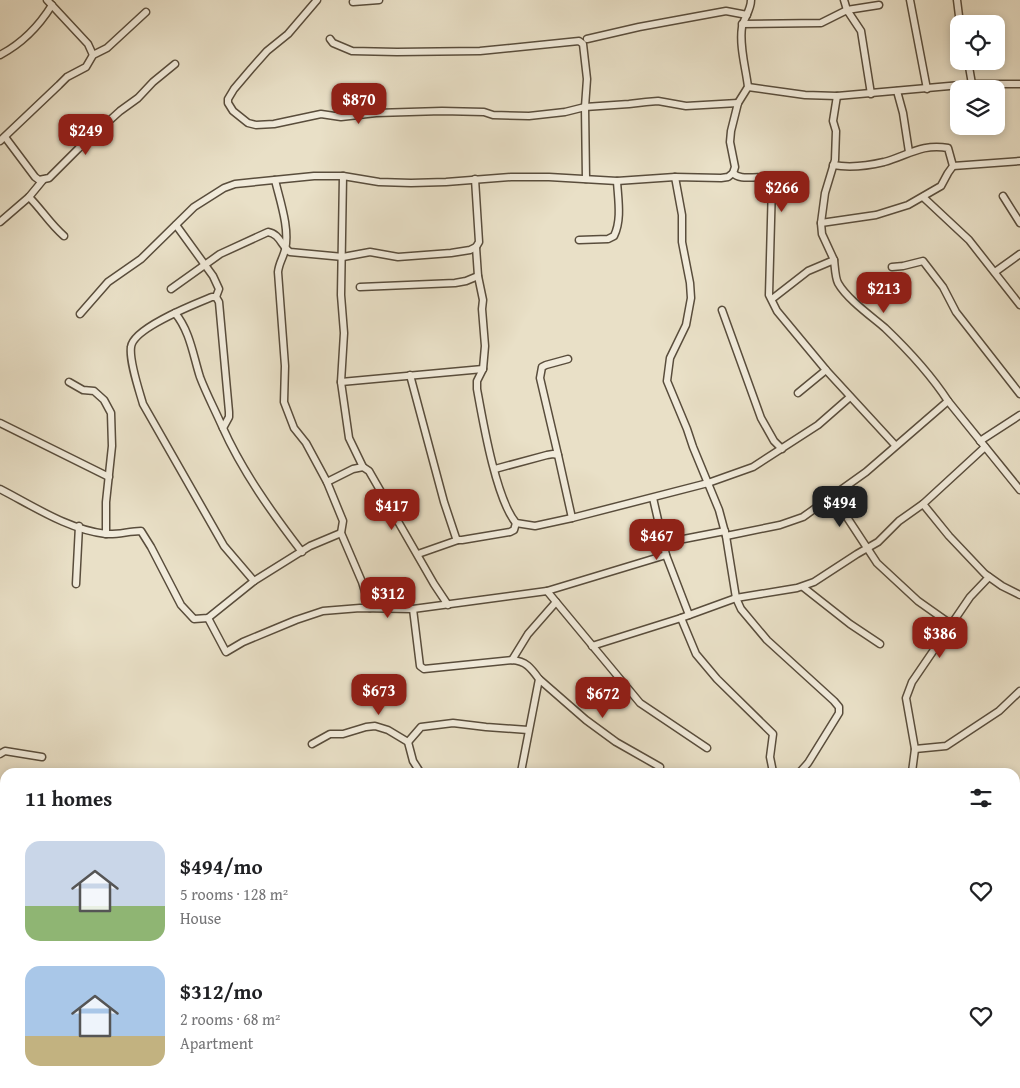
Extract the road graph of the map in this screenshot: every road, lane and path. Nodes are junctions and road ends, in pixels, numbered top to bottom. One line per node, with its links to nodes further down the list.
1 (317, 0): 29 (street)
2 (379, 0): 7 (street)
3 (751, 0): 12 (street)
4 (844, 0): 10 (street)
5 (910, 0): 24 (street)
6 (957, 0): 13 (street)
7 (353, 2)
8 (50, 3): 17 (street); 18 (street)
9 (879, 5): 10 (street)
10 (847, 10): 14 (street); 26 (street)
11 (146, 12): 18 (street)
12 (747, 14): 14 (street); 16 (street)
13 (959, 15)
14 (742, 24): 23 (street)
15 (330, 39): 29 (street)
16 (587, 39)
17 (0, 55)
18 (93, 55): 30 (street)
19 (175, 64): 40 (street)
20 (1005, 84): 21 (street)
21 (1020, 84)
22 (950, 86): 24 (street)
23 (748, 88): 27 (street); 28 (street)
24 (927, 89): 25 (street)
25 (897, 91): 26 (street); 31 (street)
26 (871, 94): 27 (street)
27 (837, 96): 33 (street)
28 (738, 103): 29 (street); 35 (street)
29 (584, 107): 39 (street)
30 (2, 139): 40 (street)
31 (909, 152): 33 (street); 34 (street)
32 (1020, 161): 34 (street)
33 (833, 165): 47 (street)
34 (954, 166): 43 (street)
35 (733, 173): 37 (street); 64 (street)
36 (343, 176): 38 (street); 41 (street); 55 (street)
37 (675, 177): 42 (street); 90 (street)
38 (475, 179): 39 (street); 52 (street)
39 (586, 179): 42 (street)
40 (44, 180): 45 (street)
41 (275, 180): 49 (street); 53 (street)
42 (617, 181): 51 (street)
43 (923, 196): 47 (street); 59 (street)
44 (1003, 196): 48 (street)
45 (29, 197): 46 (street); 50 (street)
46 (0, 222)
47 (821, 223): 56 (street)
48 (1020, 223)
49 (176, 224): 57 (street); 68 (street)
50 (64, 236)
51 (580, 240)
52 (476, 247): 55 (street); 60 (street)
53 (286, 249): 55 (street); 57 (street); 89 (street)
54 (1020, 254): 59 (street)
55 (343, 257): 74 (street)
56 (834, 260): 64 (street); 78 (street)
57 (206, 265): 62 (street); 63 (street)
58 (892, 267): 76 (street)
59 (995, 272): 65 (street)
60 (478, 276): 61 (street); 70 (street)
61 (360, 287)
62 (171, 289)
63 (216, 297): 67 (street); 81 (street)
64 (772, 300): 71 (street)
65 (1020, 305)
66 (722, 310): 84 (street)
67 (174, 313): 81 (street); 109 (street)
68 (80, 314)
69 (568, 359): 85 (street)
70 (483, 369): 72 (street); 87 (street)
71 (826, 370): 75 (street); 77 (street)
72 (410, 375): 74 (street); 102 (street)
73 (69, 382): 88 (street)
74 (341, 382): 86 (street)
75 (798, 393)
76 (1020, 394)
77 (850, 397): 83 (street); 84 (street)
78 (948, 401): 82 (street); 83 (street)
79 (1020, 415): 82 (street)
80 (0, 422): 88 (street)
81 (223, 428): 105 (street)
82 (983, 444): 92 (street); 95 (street)
83 (896, 445): 93 (street)
84 (782, 449): 90 (street)
85 (558, 456): 87 (street); 96 (street)
86 (363, 467): 89 (street); 106 (street)
87 (495, 469): 97 (street)
88 (109, 477): 100 (street)
89 (328, 482): 99 (street)
90 (708, 483): 94 (street); 101 (street)
91 (0, 489): 98 (street)
92 (1020, 490)
93 (833, 496): 101 (street); 104 (street)
94 (653, 498): 96 (street); 103 (street)
95 (923, 504): 104 (street); 108 (street)
96 (572, 518): 97 (street)
97 (516, 524): 102 (street)
98 (79, 526): 100 (street); 110 (street)
99 (340, 533): 105 (street); 117 (street)
100 (106, 534): 120 (street)
101 (725, 534): 103 (street); 114 (street)
102 (458, 540): 106 (street)
103 (663, 542): 107 (street)
104 (867, 549): 111 (street); 122 (street)
105 (302, 552): 109 (street)
106 (418, 554): 116 (street)
107 (666, 555): 112 (street); 119 (street)
108 (989, 577): 113 (street); 122 (street)
109 (254, 581): 120 (street)
110 (76, 584)
111 (803, 587): 114 (street); 123 (street)
112 (547, 591): 115 (street); 116 (street)
113 (1020, 596)
114 (736, 598): 119 (street); 139 (street)
115 (556, 602): 124 (street); 125 (street)
116 (448, 606): 118 (street)
117 (370, 608): 118 (street); 120 (street)
118 (413, 609): 125 (street)
119 (689, 615): 121 (street)
120 (208, 618)
121 (681, 618): 124 (street); 138 (street)
122 (952, 625): 132 (street)
123 (880, 644)
124 (592, 646): 131 (street)
125 (512, 660): 126 (street)
126 (539, 679): 128 (street); 135 (street)
127 (1020, 691): 132 (street)
128 (528, 730): 129 (street); 137 (street)
129 (408, 742): 130 (street); 136 (street)
130 (312, 744)
131 (707, 748)
132 (915, 750): 140 (street)
133 (0, 754): 134 (street)
134 (42, 757)
135 (660, 767)
136 (417, 768)
137 (521, 768)
138 (772, 768)
139 (804, 768)
140 (913, 768)

